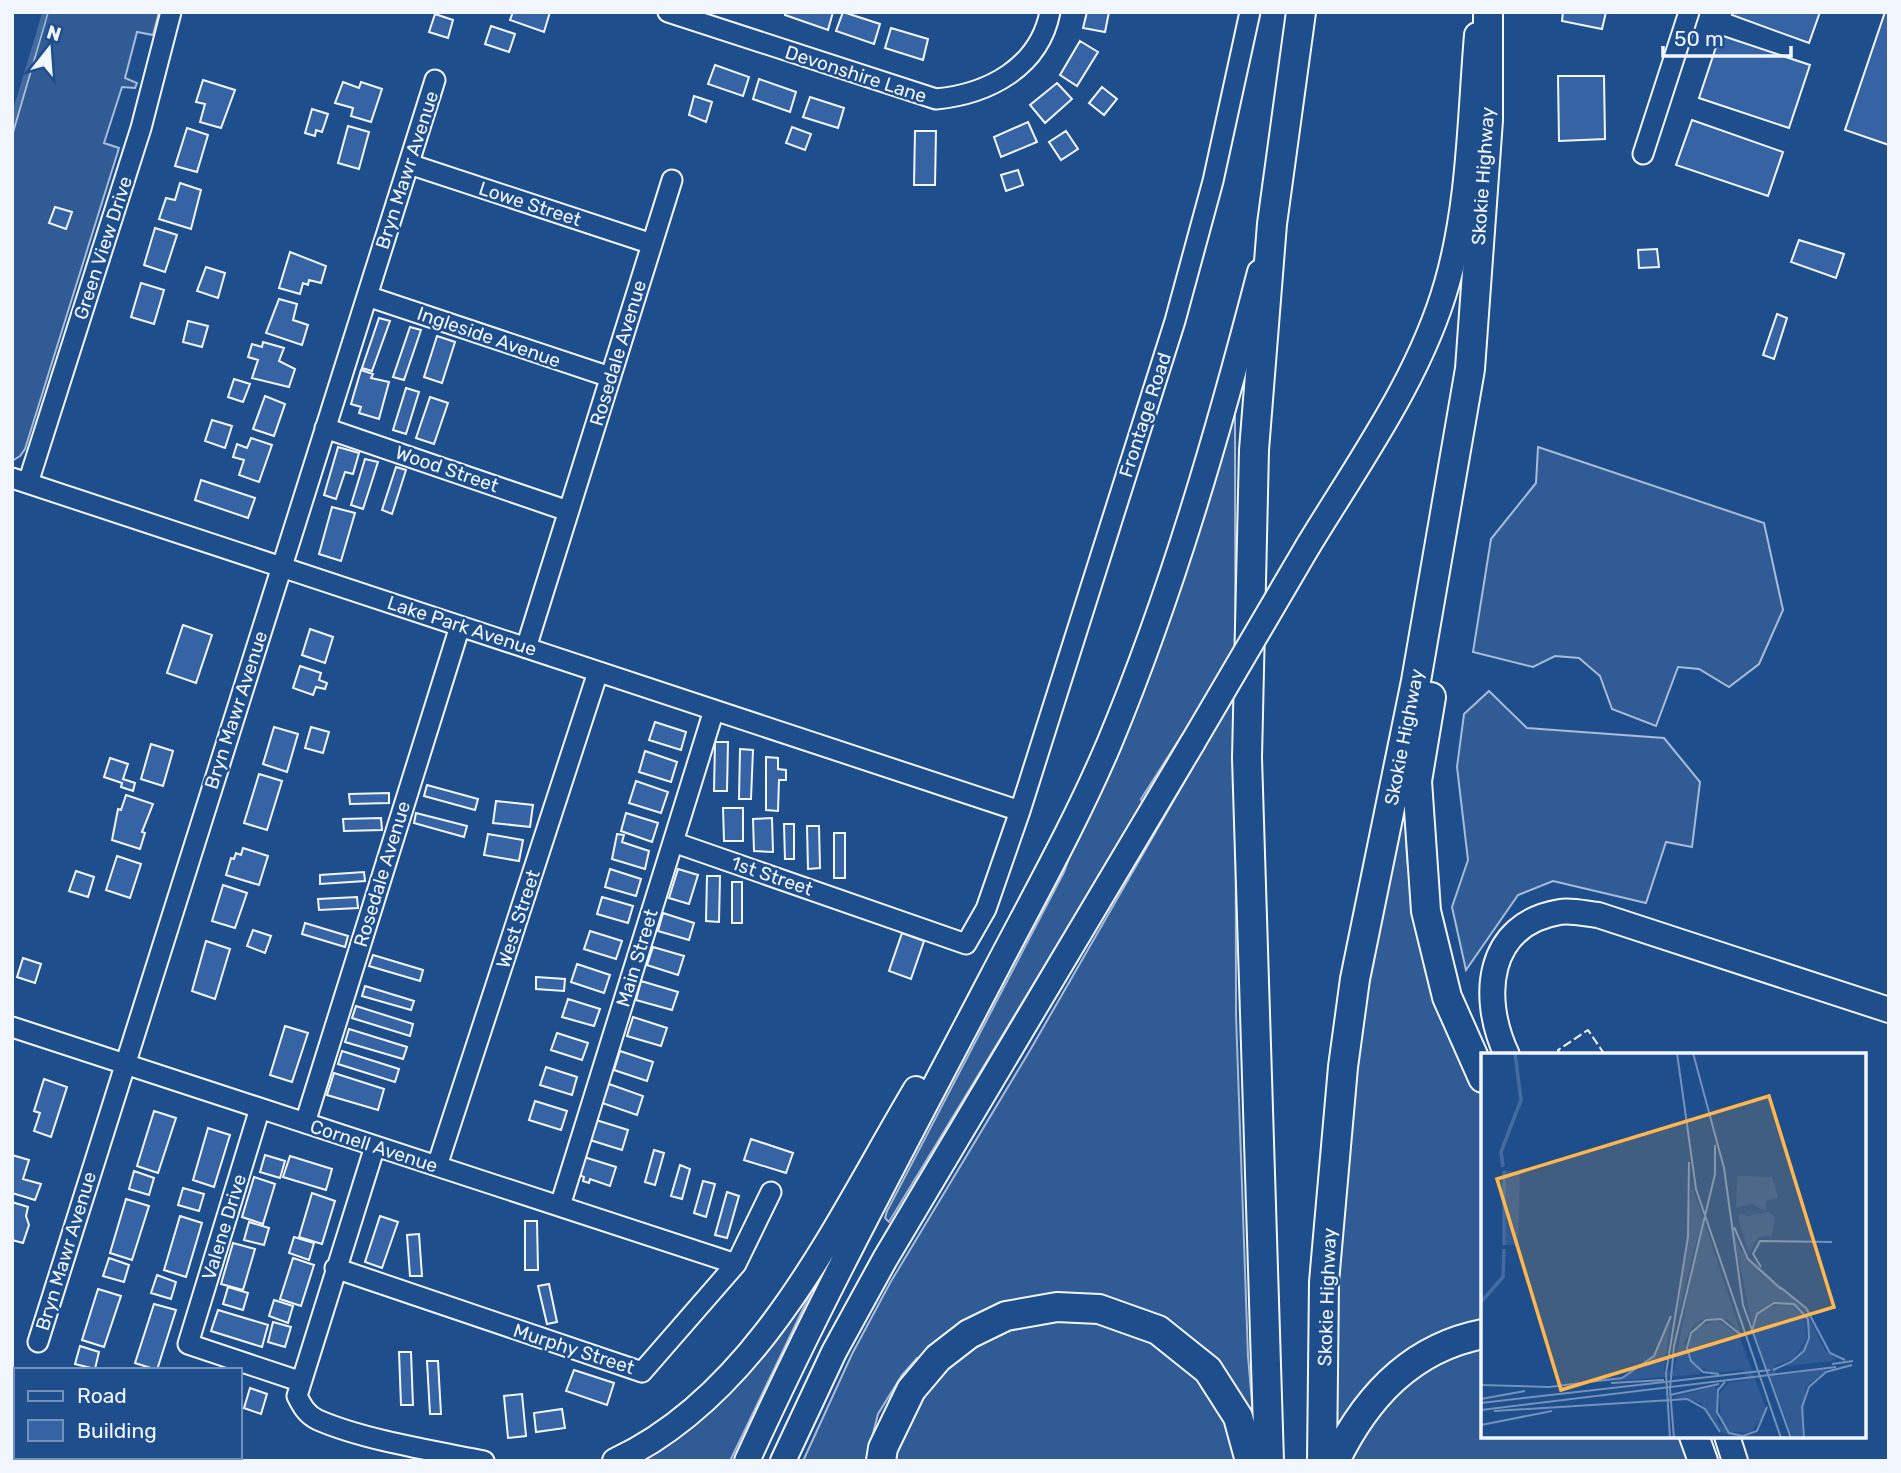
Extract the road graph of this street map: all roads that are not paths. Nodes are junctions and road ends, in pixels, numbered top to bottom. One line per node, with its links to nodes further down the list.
1 (171, 12): 19 (street, Green View Drive)
2 (668, 12): 3 (street, Devonshire Lane)
3 (1050, 12)
4 (1250, 12): 26 (street, Frontage Road)
5 (1301, 12): 13 (highway)
6 (1479, 12): 51 (main road, bridge)
7 (1488, 12): 16 (highway, Skokie Highway)
8 (1689, 12): 10 (street)
9 (435, 80): 11 (street, Bryn Mawr Avenue)
10 (1643, 154)
11 (409, 164): 14 (street, Lowe Street); 15 (street, Bryn Mawr Avenue)
12 (672, 180): 14 (street, Rosedale Avenue)
13 (1272, 224): 29 (main road); 54 (highway)
14 (652, 244): 17 (street, Rosedale Avenue)
15 (367, 296): 17 (street, Ingleside Avenue); 18 (street, Bryn Mawr Avenue)
16 (1470, 369): 34 (highway); 55 (highway, Skokie Highway)
17 (610, 377): 20 (street, Rosedale Avenue)
18 (325, 428): 20 (street, Wood Street); 21 (street, Bryn Mawr Avenue)
19 (20, 480): 21 (street, Lake Park Avenue)
20 (568, 511): 23 (street, Rosedale Avenue)
21 (281, 566): 22 (street, Lake Park Avenue); 33 (street, Bryn Mawr Avenue)
22 (460, 626): 23 (street, Lake Park Avenue); 36 (street, Rosedale Avenue)
23 (526, 648): 24 (street, Lake Park Avenue)
24 (598, 671): 25 (street, Lake Park Avenue); 38 (street, West Street)
25 (714, 710): 26 (street, Lake Park Avenue); 27 (street, Main Street)
26 (1020, 811): 28 (street, Frontage Road)
27 (673, 842): 28 (street, 1st Street); 40 (street, Main Street)
28 (870, 911)
29 (979, 1001): 49 (main road); 50 (main road)
30 (1889, 1010): 32 (main road)
31 (12, 1027): 33 (street, Cornell Avenue)
32 (1506, 1053)
33 (124, 1063): 35 (street, Cornell Avenue); 44 (street, Bryn Mawr Avenue)
34 (1481, 1074)
35 (260, 1108): 36 (street, Cornell Avenue); 45 (street, Valene Drive)
36 (305, 1123): 37 (street, Cornell Avenue)
37 (374, 1146): 38 (street, Cornell Avenue); 42 (street)
38 (438, 1166): 40 (street, Cornell Avenue)
39 (771, 1192): 41 (street, Murphy Street)
40 (559, 1206): 41 (street, Cornell Avenue)
41 (736, 1264): 42 (street, Murphy Street)
42 (335, 1268): 45 (street)
43 (1481, 1335): 56 (highway)
44 (38, 1342)
45 (299, 1381): 48 (street)
46 (1695, 1438): 57 (highway)
47 (1728, 1438): 58 (main road)
48 (484, 1461)
49 (615, 1461)
50 (747, 1461)
51 (783, 1461)
52 (881, 1461): 53 (highway)
53 (1250, 1461)
54 (1269, 1461)
55 (1322, 1461)
56 (1335, 1461)
57 (1703, 1461)
58 (1735, 1461)

